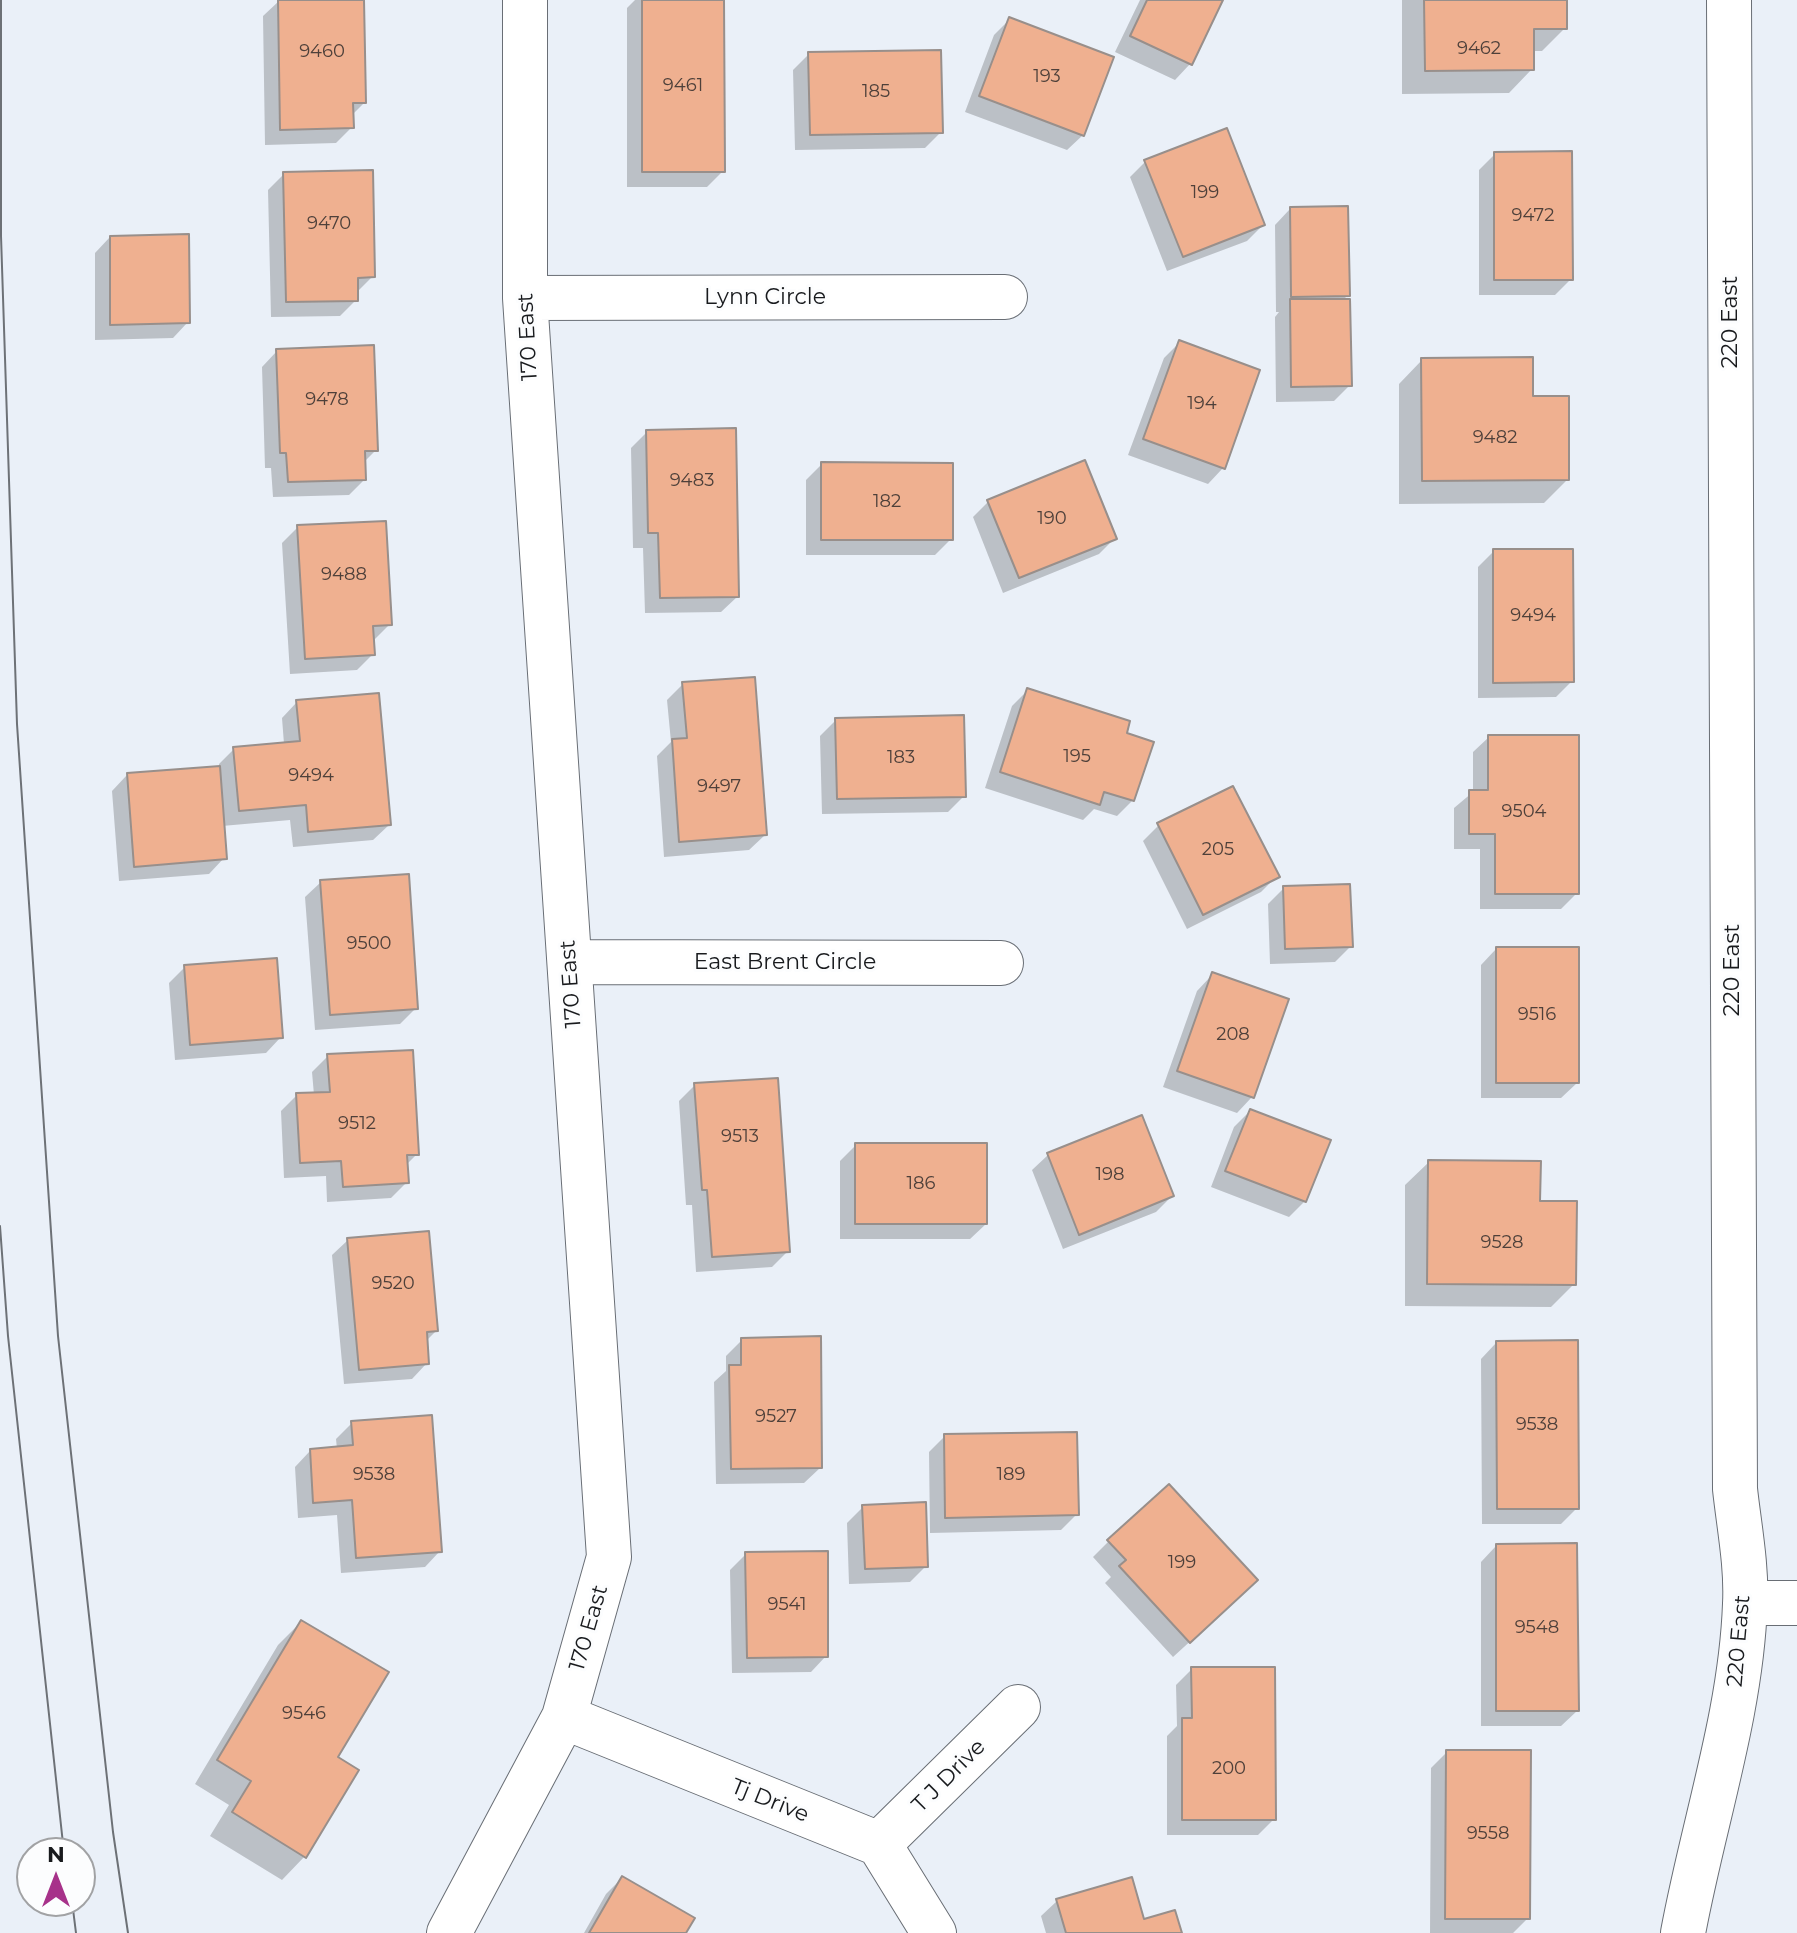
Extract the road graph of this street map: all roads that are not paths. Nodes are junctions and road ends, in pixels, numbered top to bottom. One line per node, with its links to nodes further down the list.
1 (525, 0): 4 (street, 170 East)
2 (1729, 0): 7 (street, 220 East)
3 (1005, 297): 4 (street, Lynn Circle)
4 (525, 298): 5 (street, 170 East)
5 (570, 962): 6 (street, East Brent Circle); 10 (street, 170 East)
6 (1001, 963)
7 (1745, 1603): 8 (street); 14 (street, 220 East)
8 (1797, 1603)
9 (1018, 1707): 11 (street, T J Drive)
10 (564, 1717): 11 (street, Tj Drive); 12 (street, 170 East)
11 (879, 1844): 13 (street)
12 (449, 1933)
13 (934, 1933)
14 (1683, 1933)

